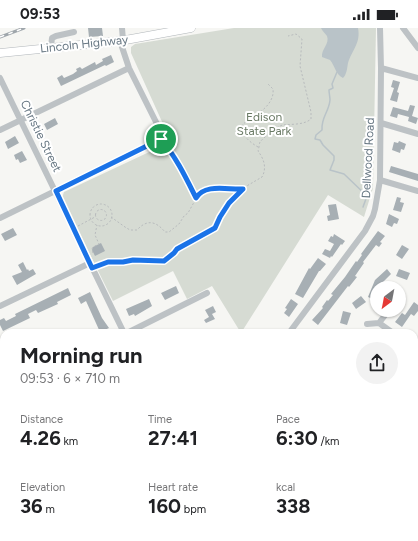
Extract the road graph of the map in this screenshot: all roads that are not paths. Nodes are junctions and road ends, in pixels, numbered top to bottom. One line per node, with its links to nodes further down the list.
1 (122, 28): 7 (street)
2 (191, 28): 5 (main road, Lincoln Highway)
3 (380, 28): 12 (street, Dellwood Road)
4 (403, 28): 9 (street)
5 (160, 31): 7 (main road, Lincoln Highway)
6 (74, 32): 8 (street)
7 (121, 41): 8 (main road, Lincoln Highway); 11 (street)
8 (51, 48): 10 (main road, Lincoln Highway)
9 (418, 48)
10 (0, 53)
11 (129, 68): 15 (street); 20 (street)
12 (381, 68): 14 (street); 16 (street, Dellwood Road)
13 (0, 78): 15 (street, Christie Street)
14 (418, 78)
15 (21, 120): 17 (street); 20 (street, Christie Street)
16 (381, 123): 18 (street); 19 (street, Dellwood Road)
17 (0, 130)
18 (418, 134)
19 (380, 180): 21 (street); 31 (street, Dellwood Road)
20 (56, 191): 22 (street); 23 (street, Christie Street)
21 (418, 191)
22 (0, 218)
23 (91, 265): 25 (street); 29 (street, Christie Street)
24 (207, 293): 30 (street)
25 (0, 306)
26 (384, 317): 27 (street)
27 (379, 323): 28 (street); 32 (street)
28 (366, 324)
29 (123, 329)
30 (133, 329)
31 (292, 329)
32 (387, 329)

